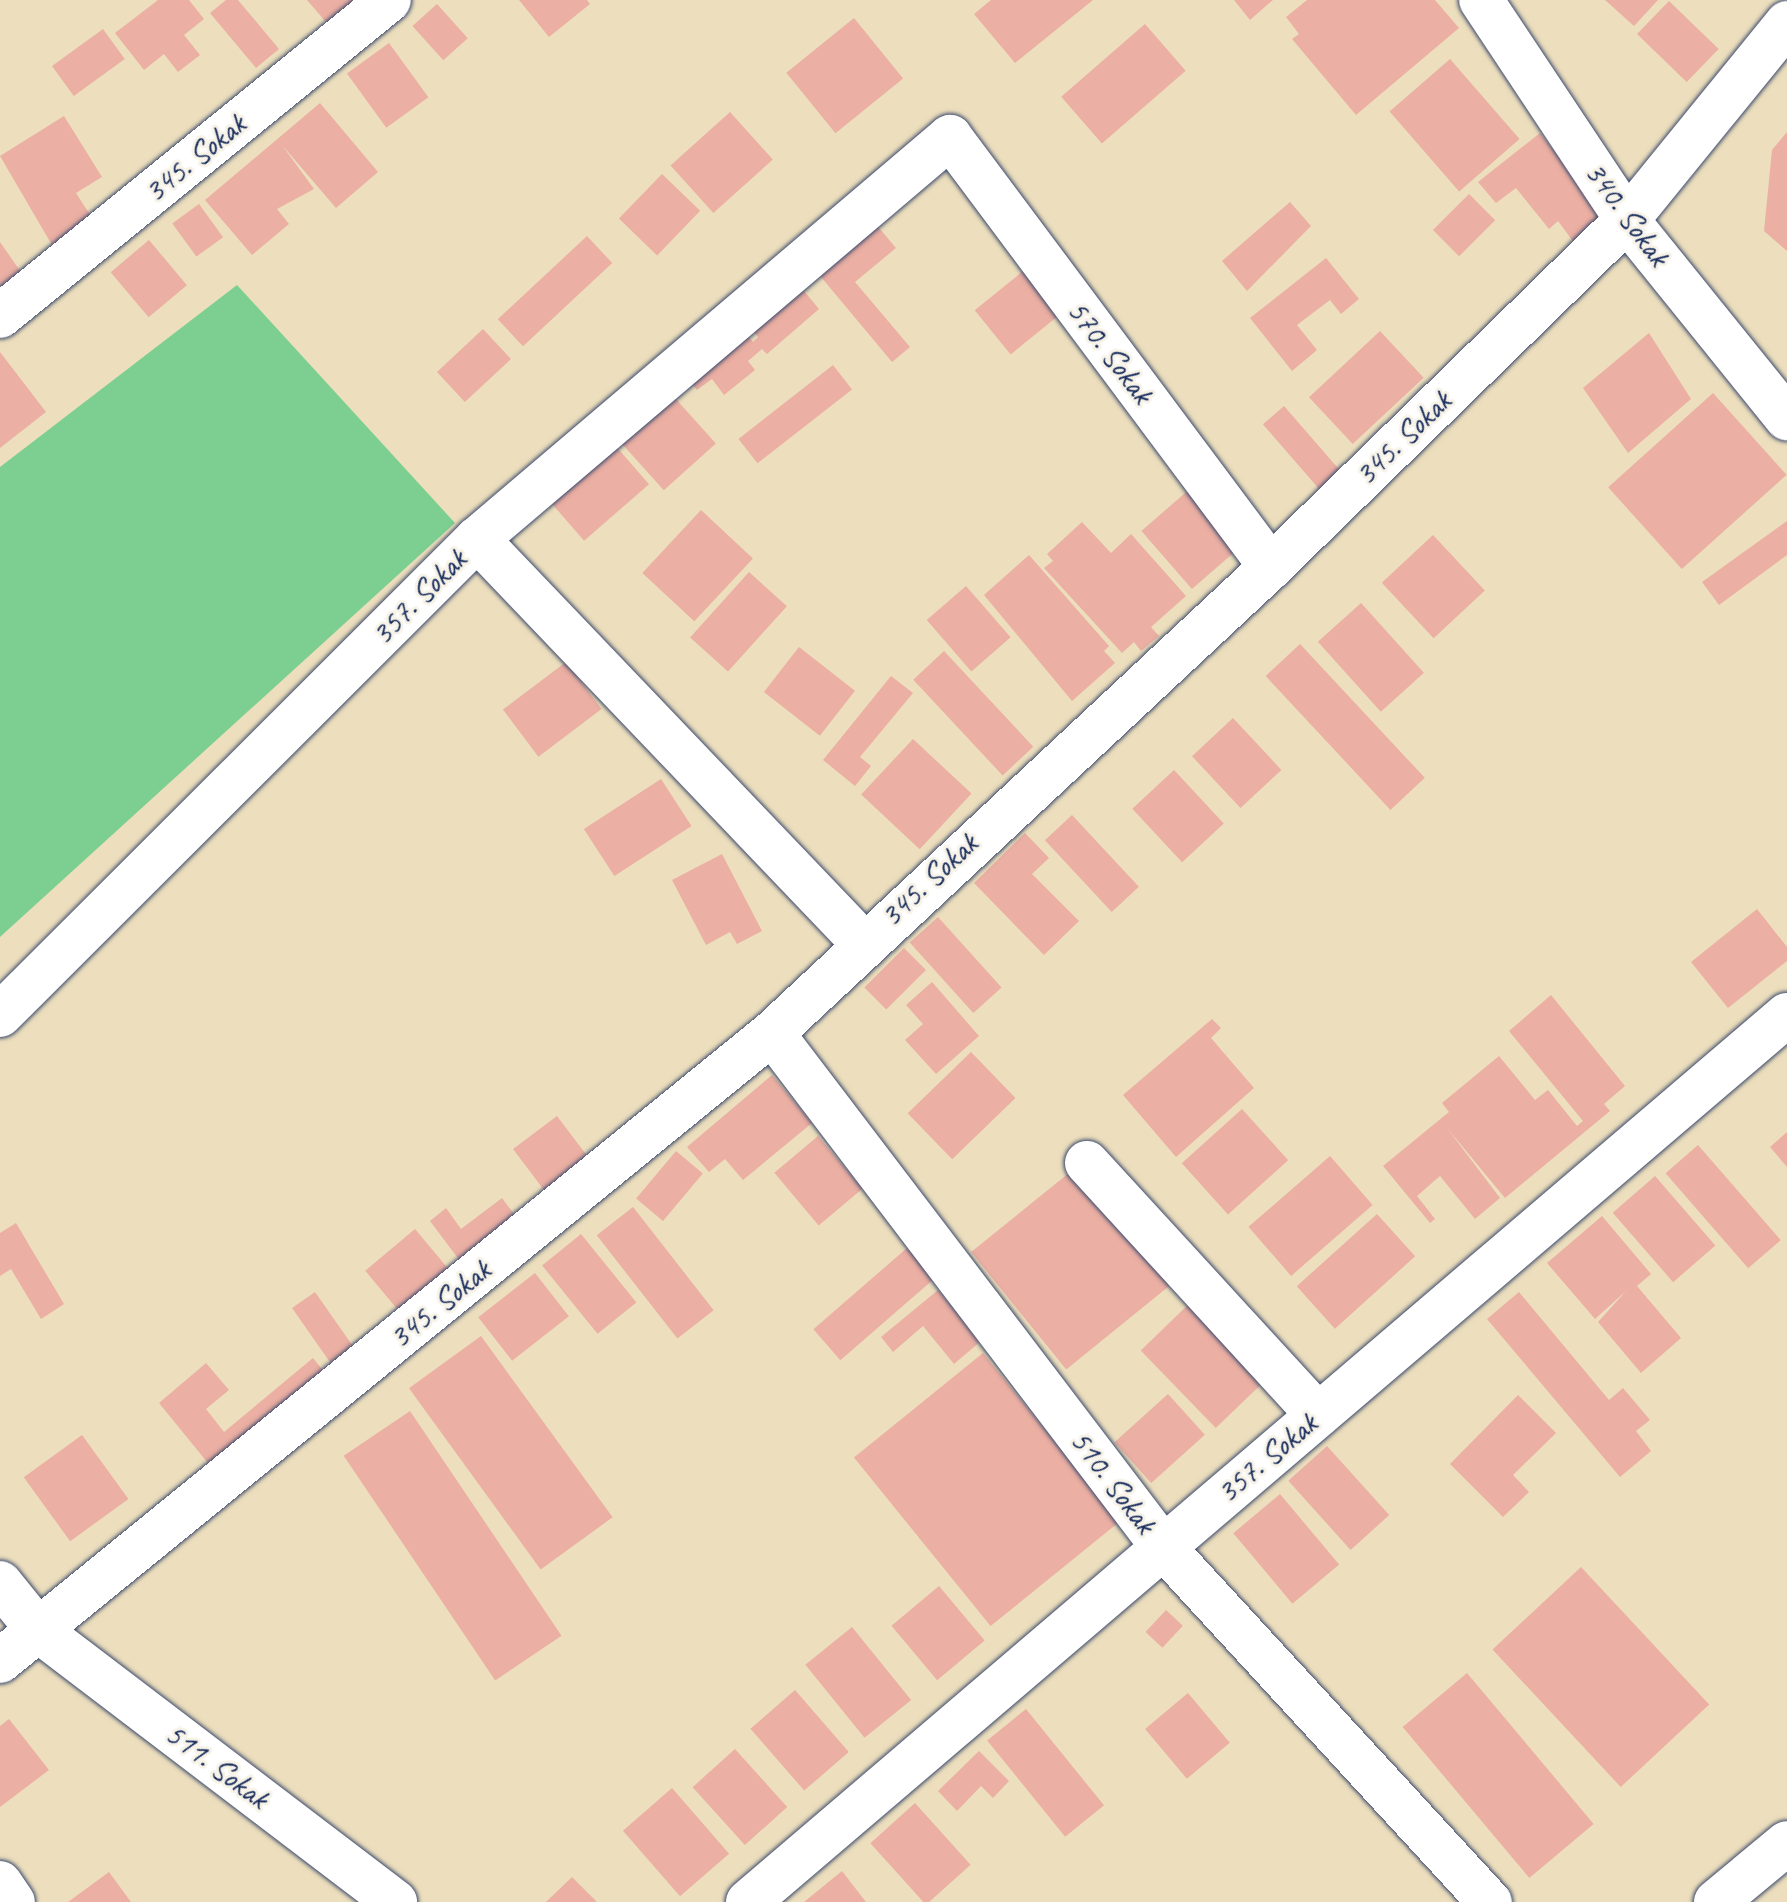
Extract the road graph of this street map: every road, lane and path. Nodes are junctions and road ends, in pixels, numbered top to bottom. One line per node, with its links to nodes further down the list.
1 (389, 0): 5 (street, 345. Sokak)
2 (1481, 0): 4 (street, 340. Sokak)
3 (1787, 23): 4 (street, 345. Sokak)
4 (1627, 220): 6 (street, 340. Sokak); 8 (street, 345. Sokak)
5 (0, 316)
6 (1787, 418)
7 (477, 539): 8 (street, 570. Sokak); 9 (street, 357. Sokak); 10 (street, 357. Sokak)
8 (1271, 567): 9 (street, 345. Sokak)
9 (862, 942): 12 (street, 345. Sokak)
10 (0, 1015)
11 (1787, 1015): 14 (street, 357. Sokak)
12 (772, 1033): 15 (street, 510. Sokak); 17 (street, 345. Sokak)
13 (1087, 1163): 14 (street)
14 (1318, 1415): 15 (street, 357. Sokak)
15 (1163, 1547): 23 (street, 357. Sokak); 24 (street, 510. Sokak)
16 (0, 1583): 17 (street, 511. Sokak)
17 (38, 1630): 18 (street, 345. Sokak); 22 (street, 511. Sokak)
18 (0, 1661)
19 (1787, 1843): 25 (street)
20 (0, 1883): 21 (street)
21 (13, 1902)
22 (395, 1902)
23 (748, 1902)
24 (1490, 1902)
25 (1716, 1902)

